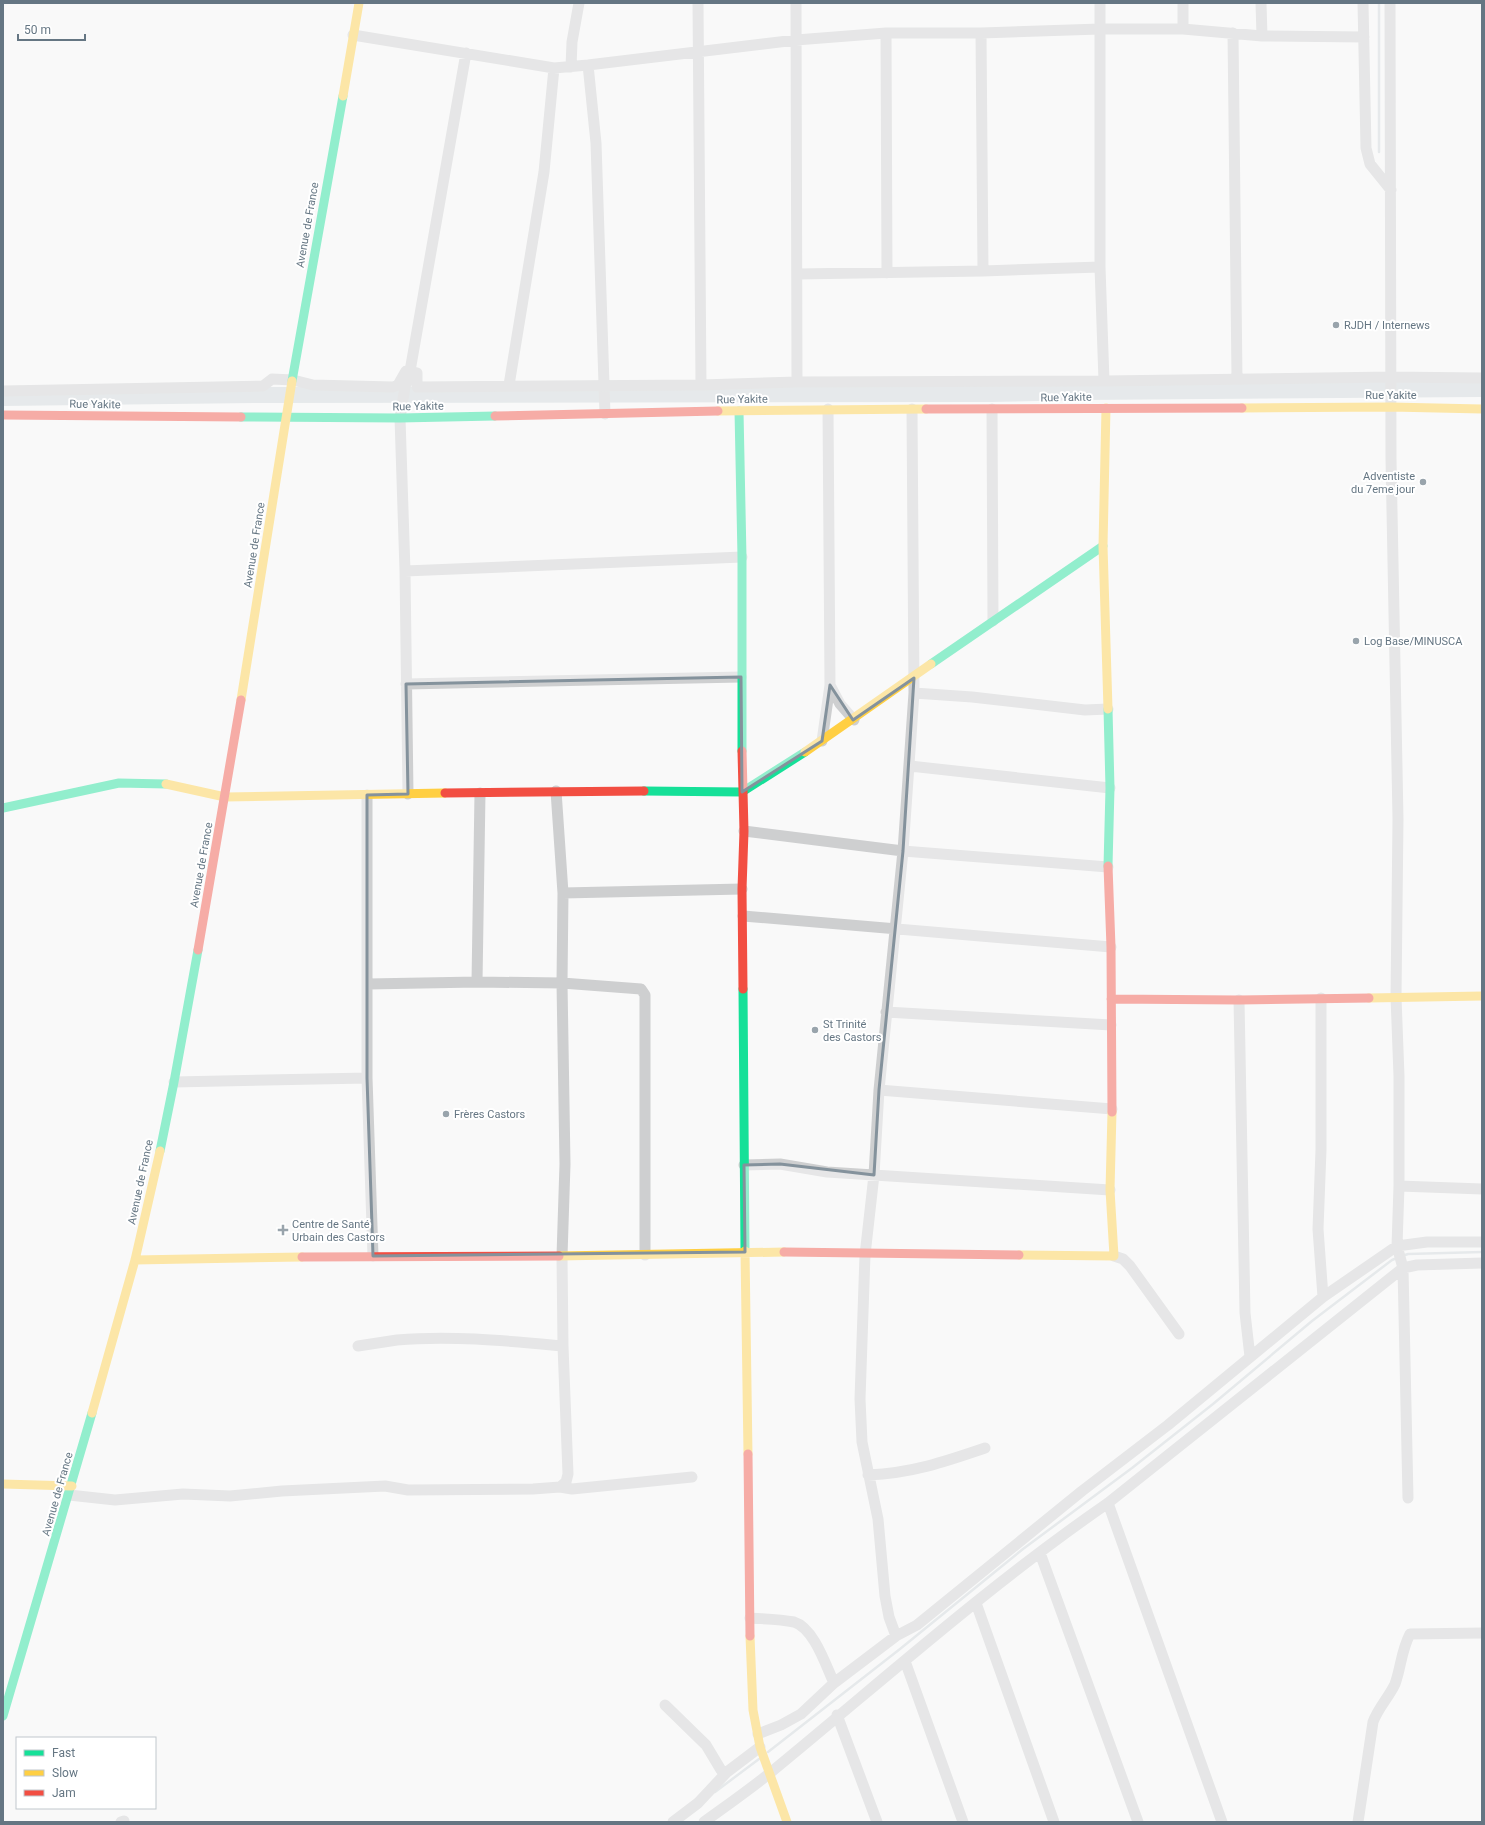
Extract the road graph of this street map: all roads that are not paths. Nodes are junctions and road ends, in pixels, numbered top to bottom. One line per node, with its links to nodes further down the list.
1 (359, 3): 15 (street, Avenue de France)
2 (580, 3): 22 (street)
3 (698, 3): 19 (street)
4 (796, 3): 18 (street)
5 (1100, 3): 10 (street)
6 (1183, 3): 11 (street)
7 (1261, 3): 16 (street)
8 (1364, 3): 17 (street)
9 (1390, 3): 24 (street)
10 (1100, 29): 11 (street); 13 (street); 25 (street)
11 (1183, 30): 14 (street)
12 (886, 33): 13 (street); 18 (street); 27 (street)
13 (981, 33): 26 (street)
14 (1233, 33): 16 (street); 31 (street)
15 (353, 35): 20 (street); 35 (street, Avenue de France)
16 (1262, 36): 17 (street)
17 (1364, 36): 24 (street)
18 (796, 40): 19 (street); 28 (street)
19 (698, 51): 21 (street); 37 (street)
20 (466, 53): 23 (street); 29 (street)
21 (588, 65): 22 (street); 38 (street)
22 (571, 67): 23 (street)
23 (554, 68): 36 (street)
24 (1391, 190): 30 (street)
25 (1100, 267): 26 (street); 33 (street)
26 (983, 271): 27 (street)
27 (887, 273): 28 (street)
28 (798, 274): 34 (street)
29 (410, 371): 35 (street); 36 (street); 49 (street)
30 (1391, 377): 31 (street); 32 (street); 40 (street)
31 (1237, 378): 33 (street)
32 (1482, 378)
33 (1104, 381): 34 (street)
34 (797, 382): 37 (street)
35 (292, 383): 39 (street); 50 (street, Avenue de France)
36 (509, 385): 38 (street)
37 (701, 385): 38 (street)
38 (604, 386): 47 (street)
39 (3, 391)
40 (1391, 407): 41 (street, Rue Yakite); 42 (street, Rue Yakite); 83 (street)
41 (1106, 408): 45 (street, Rue Yakite); 51 (street)
42 (1482, 408)
43 (828, 409): 44 (street, Rue Yakite); 46 (street, Rue Yakite); 58 (street)
44 (912, 409): 45 (street, Rue Yakite); 56 (street)
45 (992, 409): 54 (street)
46 (739, 411): 47 (street, Rue Yakite); 52 (street)
47 (605, 414): 49 (street, Rue Yakite)
48 (3, 415): 50 (street, Rue Yakite)
49 (401, 416): 50 (street, Rue Yakite); 53 (street)
50 (287, 418): 70 (street, Avenue de France)
51 (1103, 546): 54 (street); 60 (street)
52 (742, 557): 53 (street); 55 (street)
53 (405, 570): 57 (street)
54 (993, 621): 56 (street)
55 (741, 677): 57 (street); 66 (street)
56 (914, 678): 59 (street); 61 (street)
57 (406, 684): 68 (street)
58 (830, 685): 61 (street); 62 (street)
59 (914, 693): 60 (street); 63 (street)
60 (1108, 709): 64 (street)
61 (854, 720): 62 (street)
62 (822, 741): 66 (street)
63 (910, 766): 64 (street); 73 (street)
64 (1110, 788): 74 (street)
65 (556, 791): 66 (street); 67 (street); 76 (street)
66 (742, 792): 72 (street)
67 (480, 793): 68 (street); 80 (street)
68 (408, 794): 69 (street)
69 (368, 795): 70 (street); 82 (street)
70 (225, 797): 71 (street); 91 (street, Avenue de France)
71 (3, 808)
72 (744, 831): 73 (street); 75 (street)
73 (903, 851): 74 (street); 78 (street)
74 (1108, 867): 79 (street)
75 (742, 889): 76 (street); 77 (street)
76 (563, 893): 81 (street)
77 (743, 916): 78 (street); 94 (street)
78 (896, 930): 79 (street); 88 (street)
79 (1111, 947): 86 (street)
80 (478, 982): 81 (street); 82 (street)
81 (562, 983): 102 (street); 105 (street)
82 (368, 984): 90 (street)
83 (1396, 996): 84 (street); 85 (street); 96 (street)
84 (1482, 996)
85 (1321, 998): 87 (street); 110 (street)
86 (1111, 999): 87 (street); 89 (street)
87 (1239, 1000): 114 (street)
88 (886, 1012): 89 (street); 92 (street)
89 (1111, 1025): 93 (street)
90 (367, 1078): 91 (street); 104 (street)
91 (174, 1082): 107 (street, Avenue de France)
92 (878, 1090): 93 (street); 95 (street)
93 (1112, 1109): 98 (street)
94 (744, 1165): 95 (street); 101 (street)
95 (874, 1175): 98 (street); 103 (street)
96 (1399, 1186): 97 (street); 100 (street)
97 (1482, 1189)
98 (1110, 1190): 106 (street)
99 (1482, 1242): 100 (street)
100 (1397, 1246): 109 (street); 110 (street)
101 (745, 1252): 102 (street); 103 (street); 125 (street)
102 (645, 1255): 105 (street)
103 (865, 1255): 106 (street); 116 (street)
104 (373, 1256): 105 (street); 107 (street)
105 (562, 1256): 113 (street)
106 (1114, 1256): 111 (street)
107 (136, 1260): 120 (street, Avenue de France)
108 (1482, 1263): 109 (street)
109 (1403, 1268): 121 (street); 122 (street)
110 (1323, 1297): 114 (street)
111 (1179, 1334)
112 (358, 1346): 113 (street)
113 (563, 1346): 119 (street)
114 (1250, 1357): 127 (street)
115 (985, 1448): 116 (street)
116 (868, 1475): 127 (street)
117 (692, 1476): 119 (street)
118 (3, 1484): 120 (street)
119 (560, 1487): 120 (street)
120 (70, 1491): 132 (street, Avenue de France)
121 (1408, 1498)
122 (1108, 1503): 123 (street); 144 (street)
123 (1040, 1553): 124 (street); 143 (street)
124 (976, 1603): 128 (street); 142 (street)
125 (750, 1618): 129 (street); 133 (street)
126 (1482, 1633): 145 (street)
127 (896, 1636): 129 (street)
128 (905, 1662): 131 (street); 141 (street)
129 (834, 1683): 133 (street)
130 (665, 1705): 135 (street)
131 (837, 1715): 136 (street); 140 (street)
132 (3, 1716)
133 (758, 1734): 134 (street)
134 (760, 1747): 135 (street); 136 (street)
135 (727, 1772): 137 (street)
136 (768, 1772): 138 (street); 139 (street)
137 (673, 1822)
138 (704, 1822)
139 (787, 1822)
140 (877, 1822)
141 (963, 1822)
142 (1054, 1822)
143 (1138, 1822)
144 (1222, 1822)
145 (1358, 1822)

